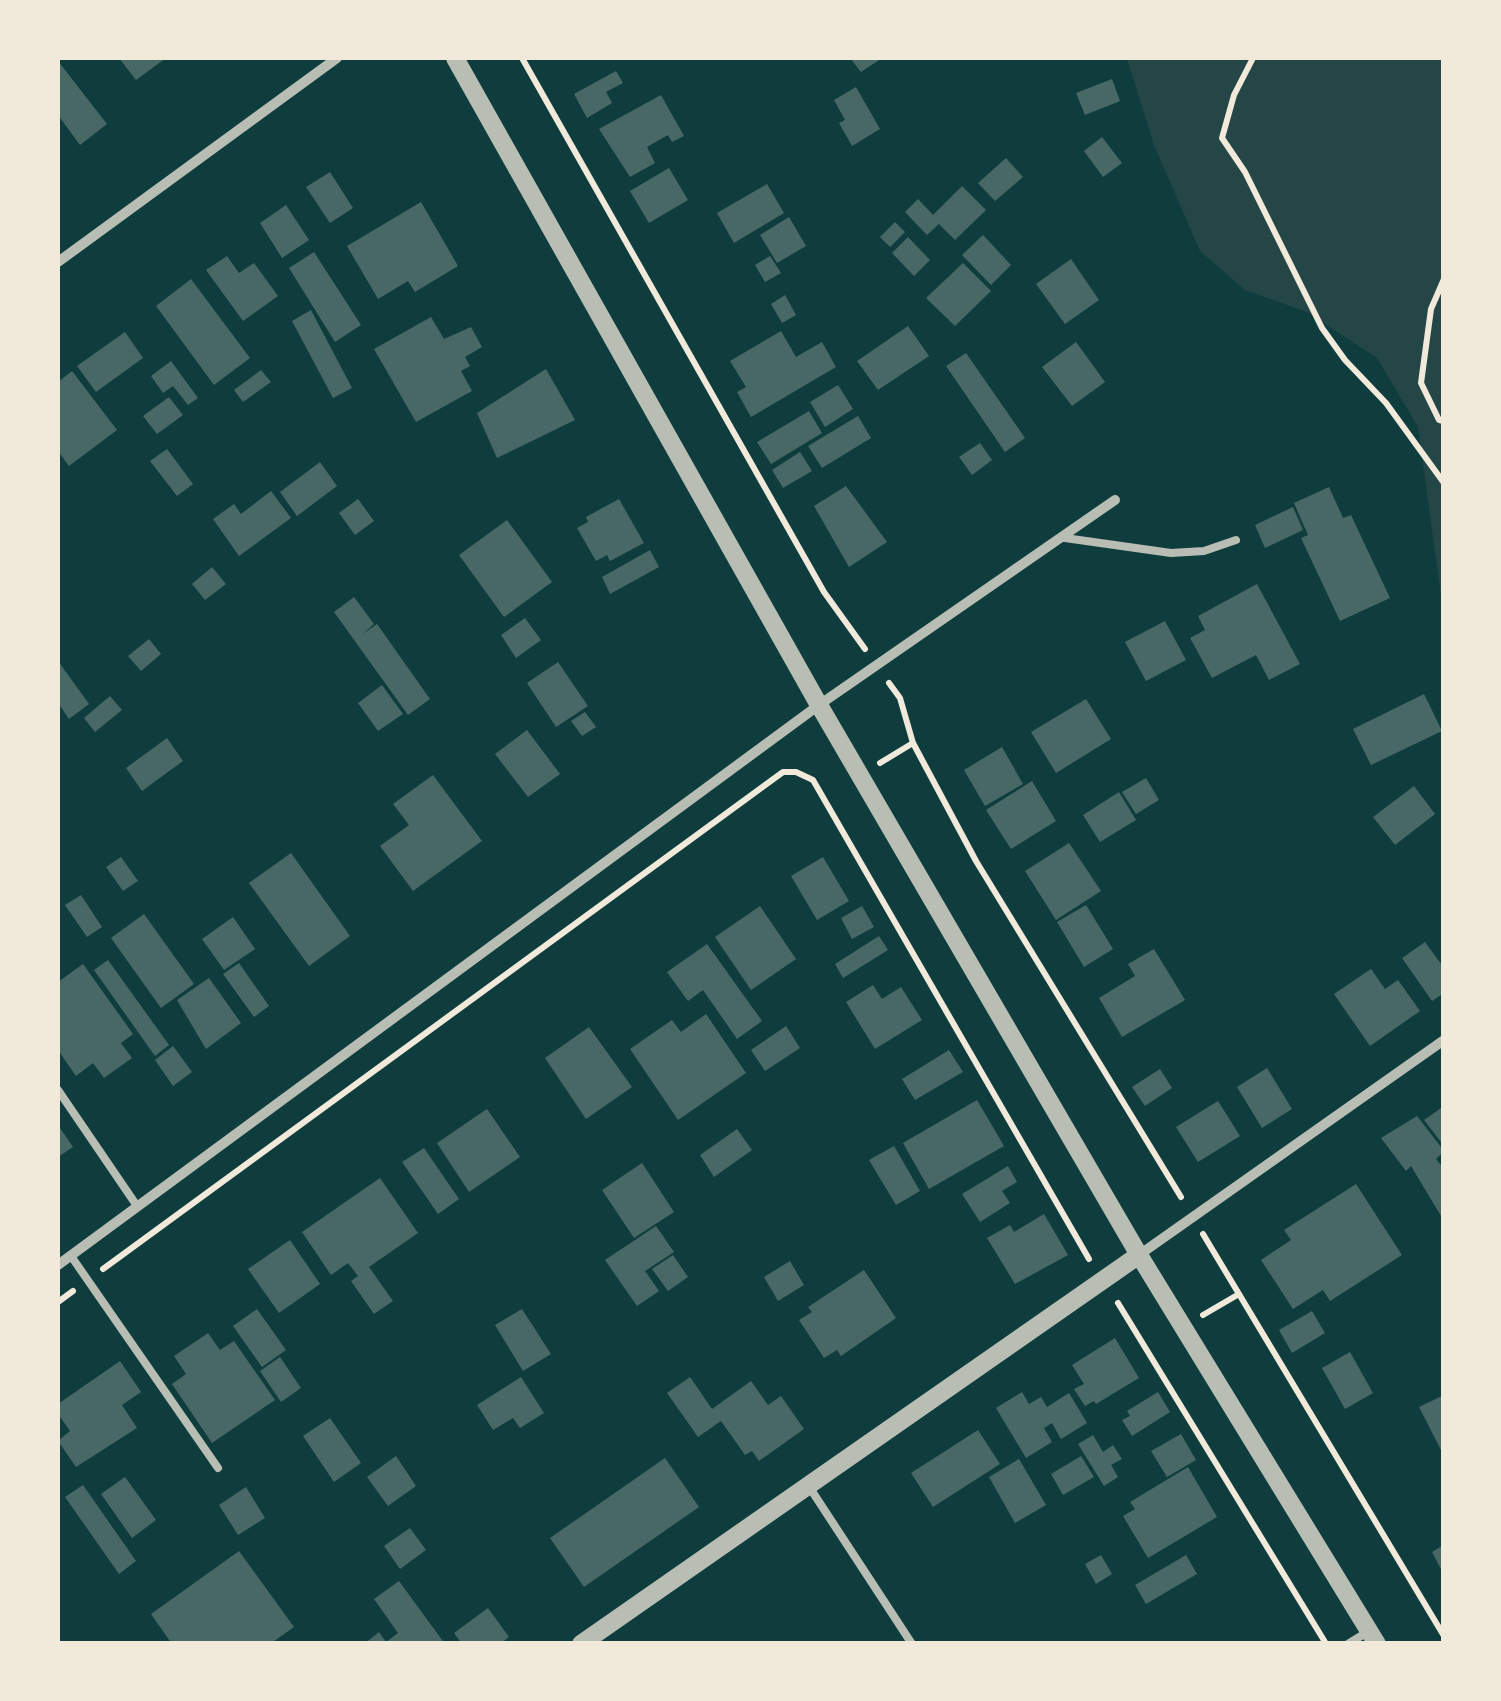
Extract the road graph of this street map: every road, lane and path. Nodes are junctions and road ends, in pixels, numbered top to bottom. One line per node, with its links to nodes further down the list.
1 (337, 58): 5 (street)
2 (455, 58): 13 (street)
3 (522, 58): 12 (path)
4 (1252, 58): 8 (path)
5 (58, 262)
6 (1444, 279): 7 (path)
7 (1444, 421)
8 (1444, 483)
9 (1115, 500): 10 (street)
10 (1065, 538): 11 (lane); 12 (street)
11 (1236, 540)
12 (877, 666): 13 (street); 17 (path)
13 (819, 706): 16 (street); 18 (street)
14 (1444, 1040): 17 (street)
15 (58, 1090): 16 (lane)
16 (137, 1206): 19 (street)
17 (1193, 1218): 18 (street); 26 (path)
18 (1139, 1255): 22 (street); 27 (street)
19 (71, 1256): 20 (street); 21 (lane)
20 (58, 1265)
21 (88, 1280): 22 (path); 23 (path); 24 (lane)
22 (1103, 1281): 25 (street); 30 (path)
23 (58, 1302)
24 (218, 1468)
25 (808, 1486): 28 (street); 29 (lane)
26 (1444, 1636)
27 (1373, 1637): 31 (lane)
28 (581, 1644)
29 (912, 1644)
30 (1325, 1644)
31 (1348, 1644)

